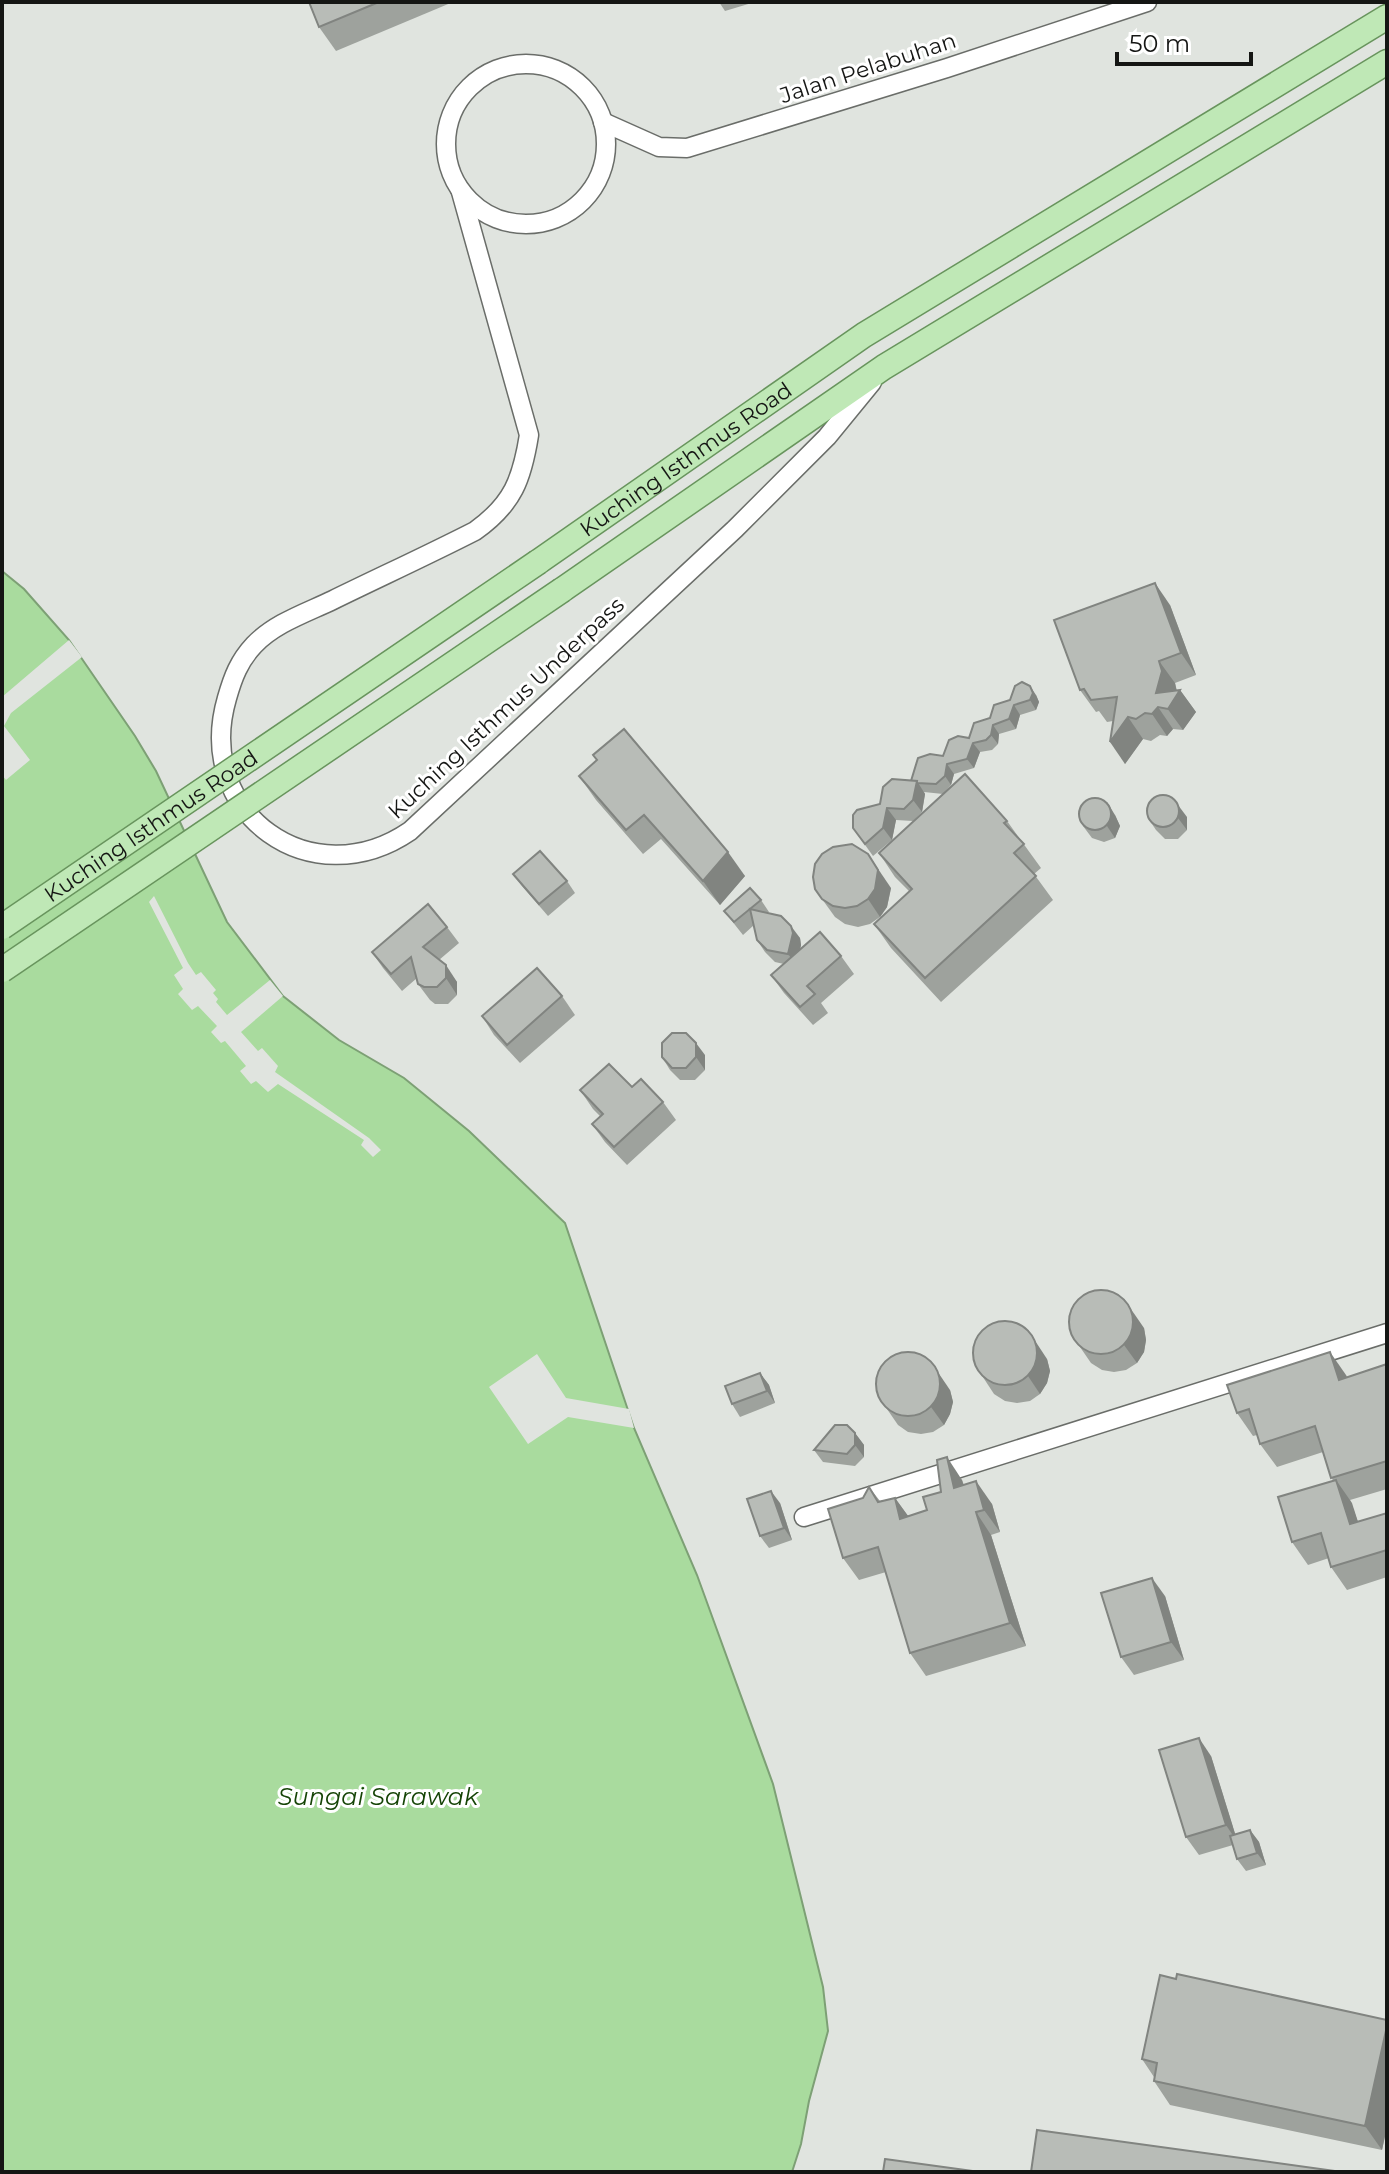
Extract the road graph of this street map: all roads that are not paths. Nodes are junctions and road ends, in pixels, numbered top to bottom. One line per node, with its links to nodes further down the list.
1 (1147, 2): 4 (street, Jalan Pelabuhan)
2 (1387, 17): 7 (main road, Kuching Isthmus Road, bridge)
3 (1387, 62): 6 (main road, Kuching Isthmus Road)
4 (603, 122): 5 (street); 5 (street)
5 (461, 192): 6 (street, Kuching Isthmus Underpass)
6 (884, 367): 8 (main road, Kuching Isthmus Road, bridge)
7 (2, 927)
8 (2, 970)
9 (1387, 1333): 10 (street)
10 (804, 1517)

